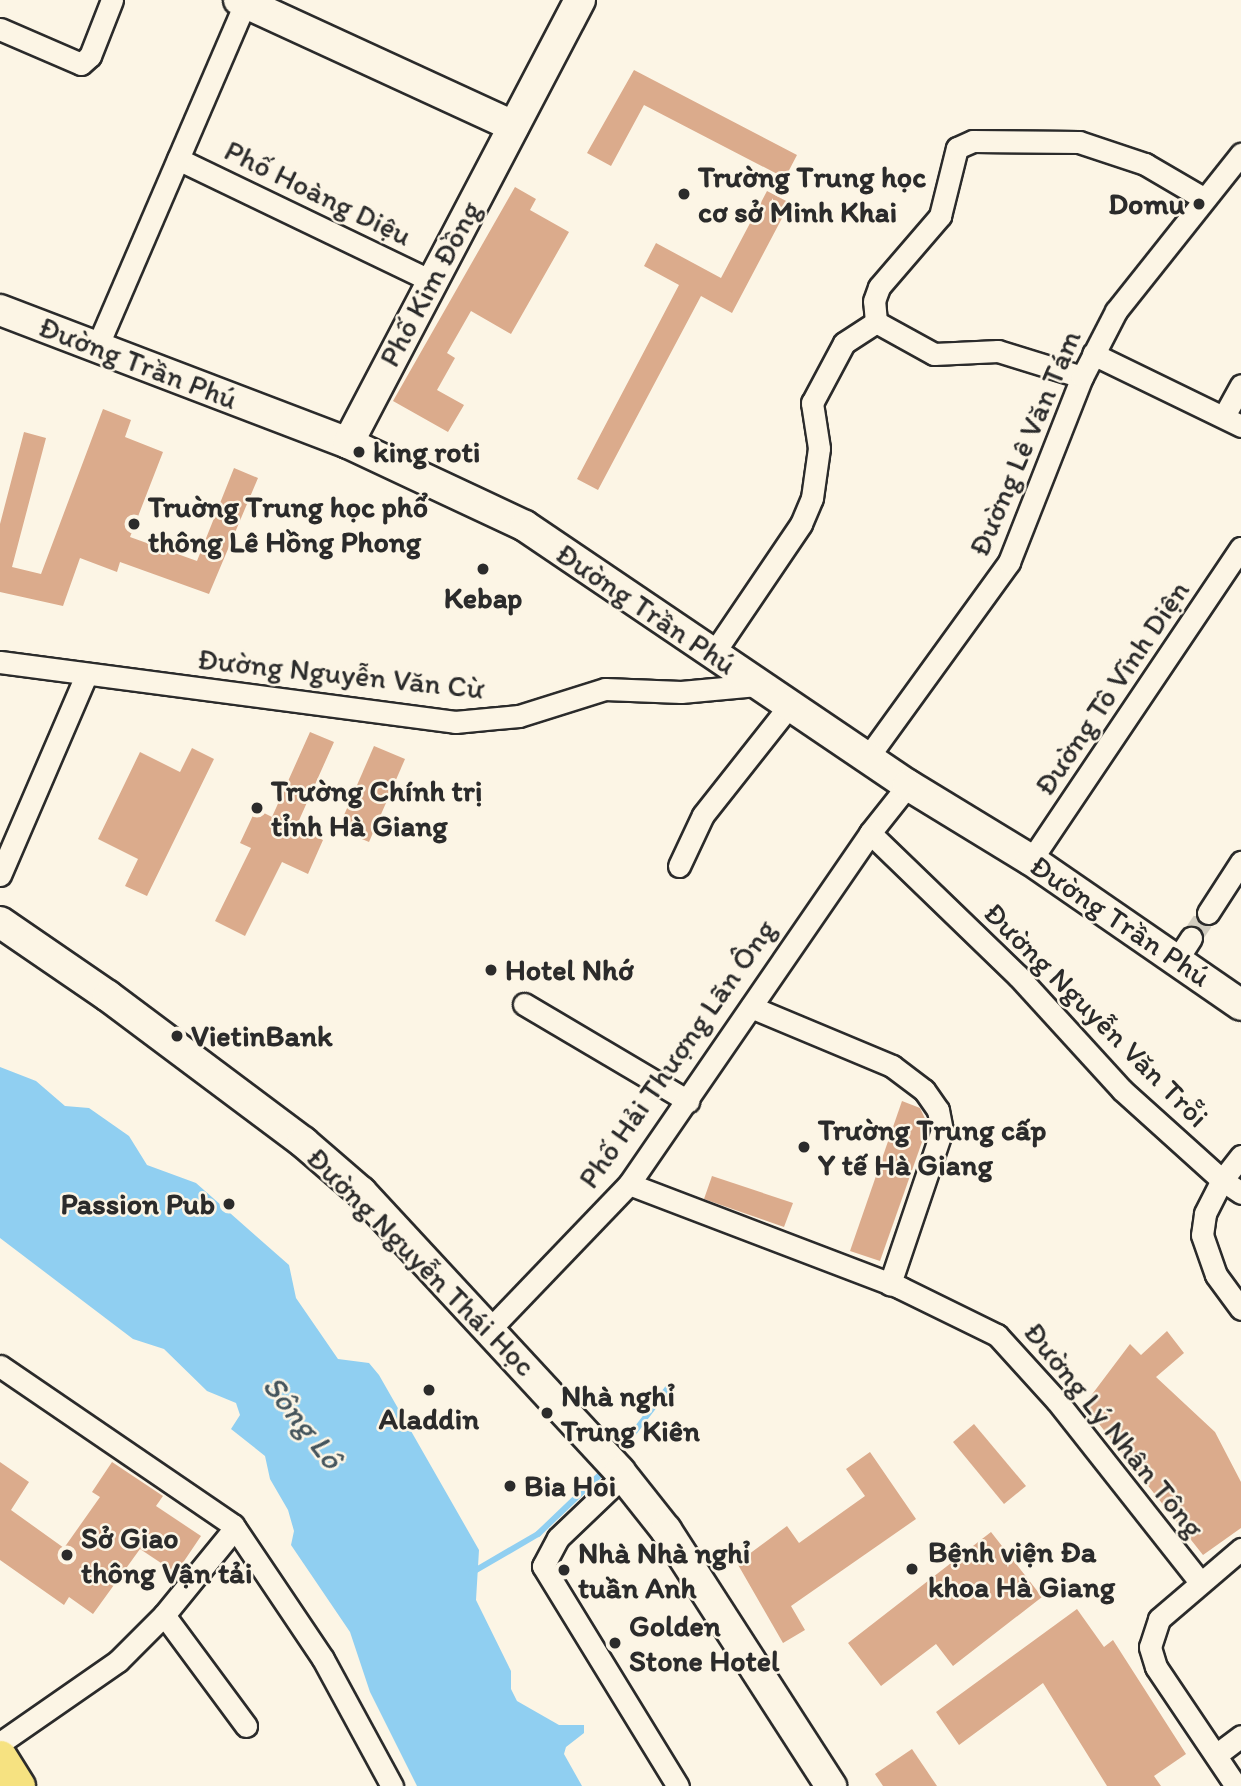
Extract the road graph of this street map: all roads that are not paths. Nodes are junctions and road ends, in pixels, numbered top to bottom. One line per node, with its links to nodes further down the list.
1 (112, 0): 4 (street)
2 (580, 0): 5 (main road, Phố Kim Đồng)
3 (242, 2): 5 (main road); 7 (street)
4 (0, 29)
5 (513, 126): 9 (main road, Phố Kim Đồng)
6 (1241, 154): 8 (street, Đường Lê Văn Tám)
7 (178, 159): 9 (street, Phố Hoàng Diệu); 12 (street)
8 (1205, 199): 11 (street); 13 (street, Đường Lê Văn Tám)
9 (432, 281): 17 (main road, Phố Kim Đồng)
10 (0, 310): 12 (main road, Đường Trần Phú)
11 (876, 322): 14 (street); 19 (street)
12 (97, 347): 17 (main road, Đường Trần Phú)
13 (1093, 354): 14 (street, Đường Lê Văn Tám); 16 (street)
14 (1082, 377): 24 (street, Đường Lê Văn Tám)
15 (1241, 385): 16 (street)
16 (1232, 421)
17 (348, 443): 19 (main road, Đường Trần Phú)
18 (1241, 548): 27 (street, Đường Tô Vĩnh Diện)
19 (713, 653): 22 (main road, Đường Trần Phú)
20 (0, 662): 21 (street, Đường Nguyễn Văn Cừ)
21 (86, 676): 22 (street, Đường Nguyễn Văn Cừ); 30 (street)
22 (757, 685): 23 (main road, Đường Trần Phú)
23 (789, 706): 24 (main road, Đường Trần Phú); 29 (street)
24 (868, 757): 25 (main road, Đường Trần Phú)
25 (908, 785): 26 (street); 27 (main road, Đường Trần Phú)
26 (870, 833): 35 (street, Phố Hải Thượng Lãn Ông); 38 (street, Đường Nguyễn Văn Trỗi)
27 (1031, 860): 34 (main road, Đường Trần Phú)
28 (1241, 862): 31 (street)
29 (678, 866)
30 (0, 875)
31 (1208, 913)
32 (0, 922): 43 (main road, Đường Nguyễn Thái Học)
33 (524, 1004): 36 (street)
34 (1241, 1005)
35 (751, 1007): 36 (street, Phố Hải Thượng Lãn Ông); 41 (street)
36 (688, 1101): 39 (street, Phố Hải Thượng Lãn Ông)
37 (1241, 1156): 38 (street)
38 (1222, 1180): 40 (street, Đường Nguyễn Văn Trỗi); 42 (street)
39 (629, 1184): 41 (street, Đường Lý Nhân Tông); 43 (street, Phố Hải Thượng Lãn Ông)
40 (1241, 1193)
41 (890, 1284): 48 (street, Đường Lý Nhân Tông)
42 (1241, 1309)
43 (491, 1328): 45 (main road, Đường Nguyễn Thái Học)
44 (0, 1366): 46 (street)
45 (621, 1474): 57 (street); 58 (main road, Đường Nguyễn Thái Học)
46 (235, 1528): 49 (street); 56 (street)
47 (1241, 1549): 48 (street)
48 (1200, 1582): 53 (street, Đường Lý Nhân Tông)
49 (164, 1615): 50 (street); 52 (street)
50 (246, 1726)
51 (1241, 1736): 53 (street)
52 (0, 1743)
53 (1216, 1755): 59 (street, Đường Lý Nhân Tông)
54 (0, 1757): 55 (main road)
55 (18, 1786)
56 (392, 1786)
57 (678, 1786)
58 (831, 1786)
59 (1236, 1786)

